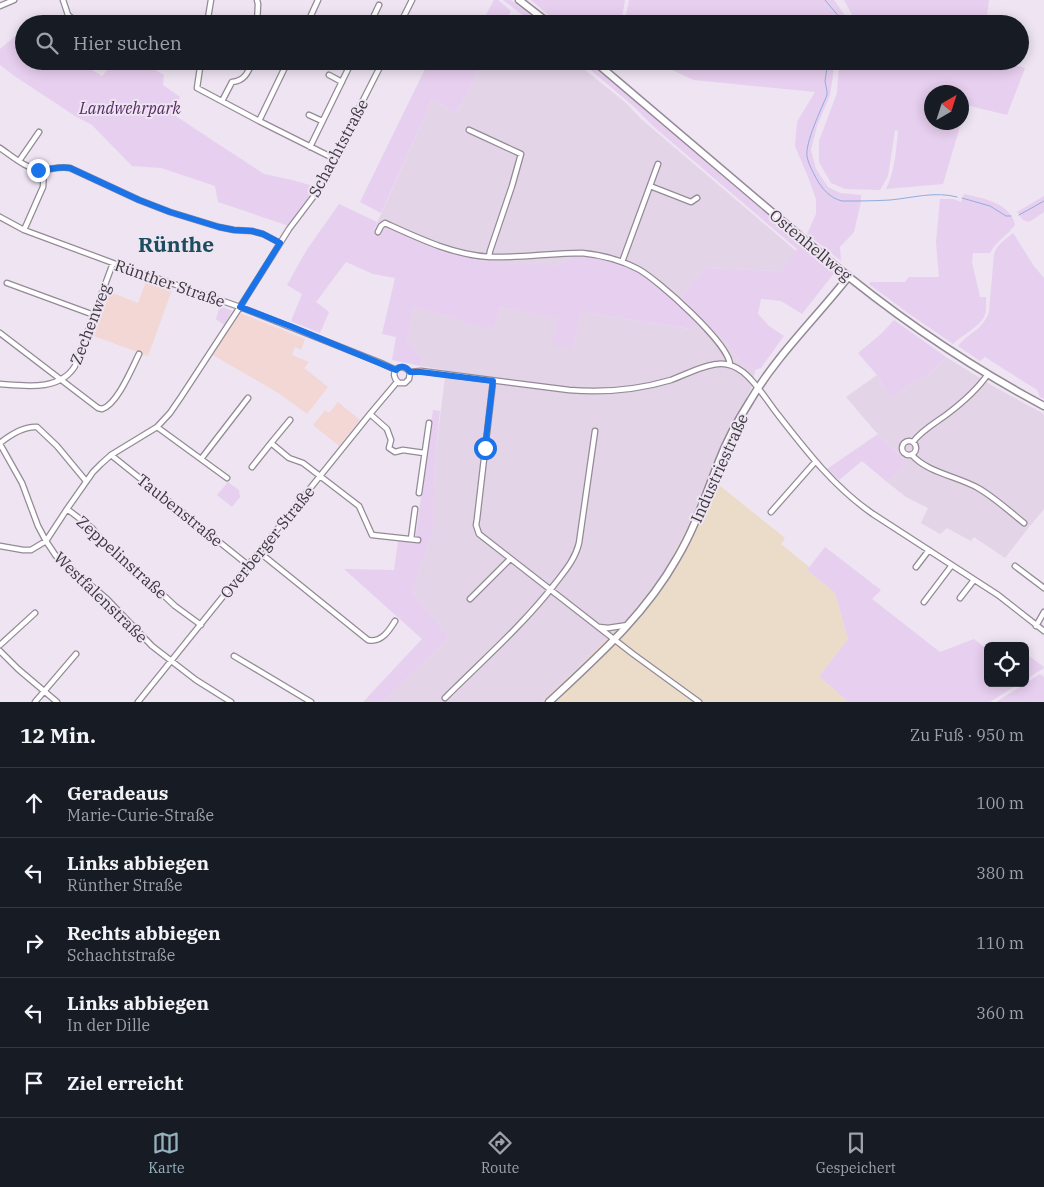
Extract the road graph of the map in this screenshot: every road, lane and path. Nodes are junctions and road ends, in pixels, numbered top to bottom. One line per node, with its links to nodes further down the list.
1 (14, 0): 9 (street)
2 (63, 0): 10 (street)
3 (211, 0): 11 (street)
4 (257, 0): 12 (street)
5 (318, 0): 13 (street)
6 (412, 0): 15 (street)
7 (519, 0): 16 (main road)
8 (379, 4): 14 (street)
9 (0, 6)
10 (68, 15)
11 (208, 15)
12 (257, 15)
13 (310, 15)
14 (374, 15)
15 (404, 15)
16 (538, 15)
17 (200, 70): 25 (street)
18 (249, 70): 25 (street)
19 (284, 70): 27 (street)
20 (348, 70): 24 (street)
21 (378, 70): 33 (street, Schachtstraße)
22 (605, 70): 46 (main road, Ostenhellweg)
23 (329, 75): 24 (street)
24 (342, 82): 28 (street)
25 (222, 101): 27 (street)
26 (309, 115): 28 (street)
27 (259, 121): 31 (street)
28 (322, 122): 31 (street)
29 (469, 130): 43 (street)
30 (39, 132): 34 (street)
31 (310, 147): 33 (street)
32 (0, 148): 34 (street)
33 (335, 159): 42 (street, Schachtstraße)
34 (19, 161): 36 (street)
35 (658, 164): 37 (street)
36 (44, 170): 40 (street); 42 (street)
37 (650, 186): 38 (street); 44 (street)
38 (697, 198)
39 (0, 217): 40 (street, Rünther Straße)
40 (24, 230): 45 (street, Rünther Straße)
41 (378, 232): 43 (street)
42 (280, 243): 48 (street, Schachtstraße)
43 (490, 257): 44 (street)
44 (622, 262): 52 (street)
45 (113, 263): 48 (street, Rünther Straße); 49 (street, Zechenweg)
46 (849, 276): 55 (main road, Ostenhellweg); 60 (main road, Industriestraße)
47 (7, 283): 49 (street)
48 (240, 307): 53 (street, Rünther Straße); 66 (street, Schachtstraße)
49 (94, 315): 56 (street, Zechenweg)
50 (0, 333): 56 (street)
51 (139, 354): 56 (street)
52 (730, 365): 57 (street, Rünther Straße); 60 (street)
53 (396, 370): 54 (street, Rünther Straße); 58 (street)
54 (410, 372): 57 (street, Rünther Straße); 58 (street)
55 (988, 374): 62 (main road, Ostenhellweg); 68 (street)
56 (62, 380): 59 (street, Zechenweg)
57 (493, 381): 91 (street)
58 (397, 382): 63 (street, Overberger Straße)
59 (0, 384)
60 (758, 387): 75 (street); 106 (main road, Industriestraße)
61 (248, 398): 74 (street)
62 (1044, 406)
63 (370, 414): 71 (street); 77 (street, Overberger Straße)
64 (290, 420): 70 (street)
65 (429, 423): 71 (street)
66 (157, 427): 72 (street, Schachtstraße); 74 (street)
67 (595, 431): 98 (street)
68 (913, 442): 73 (street); 73 (street)
69 (0, 443): 79 (street); 87 (street, Westfalenstraße)
70 (271, 444): 76 (street); 77 (street)
71 (424, 453): 80 (street)
72 (111, 455): 79 (street, Schachtstraße); 92 (street, Taubenstraße)
73 (912, 455): 84 (street)
74 (201, 459): 78 (street)
75 (815, 462): 83 (street); 89 (street)
76 (252, 467)
77 (319, 477): 85 (street); 90 (street, Overberger Straße)
78 (227, 478)
79 (86, 482): 81 (street, Schachtstraße)
80 (419, 493)
81 (67, 509): 87 (street, Schachtstraße); 105 (street, Zeppelinstraße)
82 (415, 509): 85 (street)
83 (771, 512)
84 (1024, 523)
85 (411, 540): 86 (street)
86 (418, 540)
87 (46, 541): 88 (street); 115 (street, Westfalenstraße)
88 (0, 546)
89 (929, 550): 93 (street); 95 (street)
90 (259, 552): 92 (street, Overberger Straße); 104 (street)
91 (510, 559): 98 (street); 100 (street)
92 (248, 565): 105 (street, Overberger Straße)
93 (952, 565): 96 (street); 101 (street)
94 (1015, 566): 97 (street)
95 (916, 567)
96 (974, 580): 99 (street); 108 (street)
97 (1044, 588)
98 (550, 590): 107 (street); 118 (street)
99 (960, 598)
100 (470, 599)
101 (924, 602)
102 (1044, 612): 108 (street)
103 (35, 613): 111 (street)
104 (395, 621)
105 (200, 625): 115 (street, Overberger Straße)
106 (628, 625): 107 (street); 110 (main road, Industriestraße)
107 (597, 626): 110 (street)
108 (1036, 626): 109 (street)
109 (1044, 631)
110 (614, 640): 125 (main road, Industriestraße); 126 (street)
111 (0, 645)
112 (0, 651): 116 (street)
113 (76, 654): 116 (street)
114 (234, 656): 124 (street)
115 (171, 661): 117 (street, Westfalenstraße); 121 (street, Overberger Straße)
116 (44, 692): 119 (street); 120 (street)
117 (222, 697): 122 (street); 123 (street, Westfalenstraße)
118 (445, 698)
119 (35, 702)
120 (57, 702)
121 (138, 702)
122 (220, 702)
123 (231, 702)
124 (311, 702)
125 (549, 702)
126 (699, 702)

